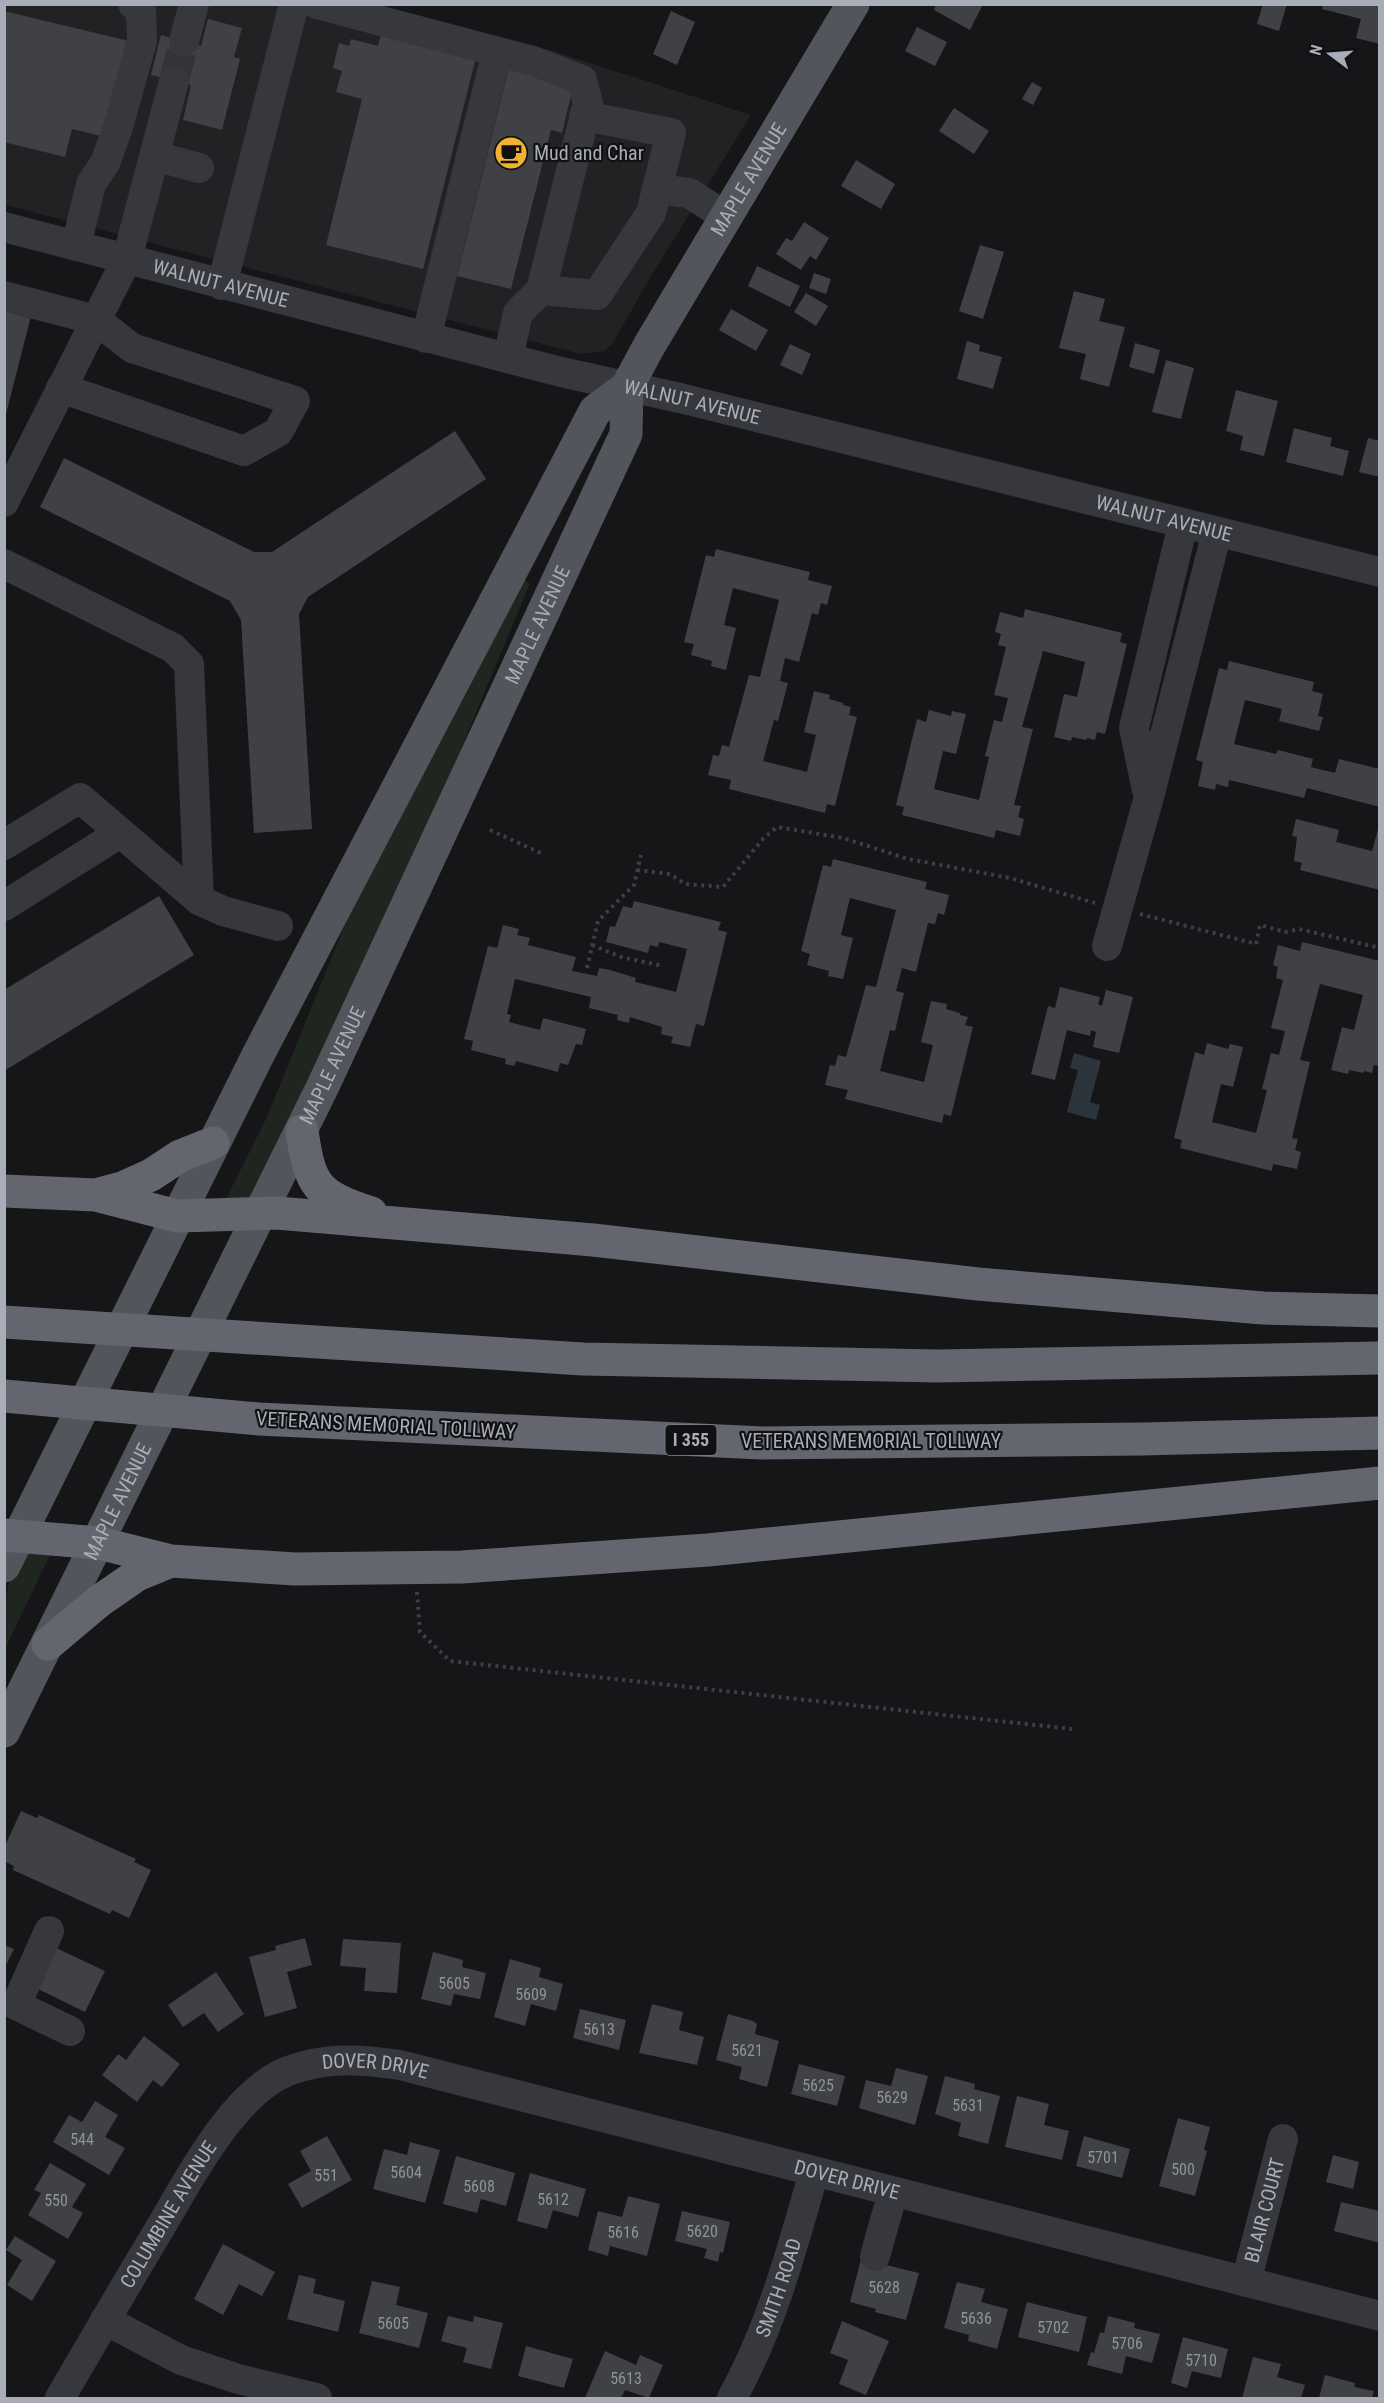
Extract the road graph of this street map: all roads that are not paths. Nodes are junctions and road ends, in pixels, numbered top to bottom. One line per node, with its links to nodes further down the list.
1 (133, 4): 15 (street)
2 (194, 4): 6 (street)
3 (294, 4): 17 (street)
4 (317, 4): 7 (street)
5 (853, 4): 13 (main road, MAPLE AVENUE)
6 (184, 41)
7 (497, 52): 9 (street); 21 (street)
8 (174, 81): 10 (street)
9 (584, 116): 12 (street); 18 (street)
10 (154, 156): 11 (street); 16 (street)
11 (199, 168)
12 (657, 189): 13 (street); 18 (street)
13 (725, 216): 23 (main road, MAPLE AVENUE)
14 (4, 227): 15 (street, WALNUT AVENUE)
15 (76, 246): 16 (street, WALNUT AVENUE)
16 (127, 259): 17 (street, WALNUT AVENUE); 20 (street)
17 (222, 285): 21 (street, WALNUT AVENUE)
18 (542, 290): 22 (street)
19 (4, 296): 20 (street)
20 (96, 320): 24 (street); 24 (street)
21 (426, 338): 22 (street, WALNUT AVENUE)
22 (508, 358): 23 (street, WALNUT AVENUE)
23 (627, 387): 26 (street, WALNUT AVENUE); 37 (main road, MAPLE AVENUE); 38 (main road, MAPLE AVENUE)
24 (61, 388): 25 (street)
25 (4, 502)
26 (1183, 524): 27 (street, WALNUT AVENUE); 30 (street)
27 (1217, 532): 29 (street, WALNUT AVENUE); 30 (street)
28 (4, 564): 33 (street)
29 (1380, 572)
30 (1149, 797): 36 (street)
31 (120, 833): 32 (street); 33 (street); 34 (street)
32 (4, 845)
33 (199, 900): 35 (street)
34 (4, 906)
35 (278, 926)
36 (1107, 946)
37 (302, 1131): 41 (main road, MAPLE AVENUE); 43 (highway)
38 (213, 1143): 40 (highway); 42 (main road, MAPLE AVENUE)
39 (4, 1191): 40 (highway)
40 (96, 1195): 42 (highway)
41 (261, 1215): 42 (highway); 43 (highway); 51 (main road, MAPLE AVENUE)
42 (177, 1216): 50 (main road, MAPLE AVENUE)
43 (404, 1223): 44 (highway)
44 (1380, 1311)
45 (4, 1322): 46 (highway)
46 (1380, 1358)
47 (4, 1396): 48 (highway, VETERANS MEMORIAL TOLLWAY / I 355)
48 (1380, 1433)
49 (1380, 1483): 52 (highway)
50 (12, 1535): 51 (highway); 53 (main road, MAPLE AVENUE)
51 (99, 1542): 52 (highway); 54 (main road, MAPLE AVENUE)
52 (171, 1561): 54 (highway)
53 (4, 1566)
54 (48, 1644): 55 (main road, MAPLE AVENUE)
55 (4, 1731)
56 (49, 1931): 57 (street)
57 (70, 2031)
58 (312, 2064): 60 (street, DOVER DRIVE); 65 (street, COLUMBINE AVENUE)
59 (1283, 2139): 63 (street, BLAIR COURT)
60 (814, 2172): 61 (street, DOVER DRIVE); 68 (street, SMITH ROAD)
61 (893, 2192): 62 (street); 63 (street, DOVER DRIVE)
62 (875, 2256)
63 (1246, 2282): 64 (street, DOVER DRIVE)
64 (1380, 2316)
65 (105, 2320): 66 (street, COLUMBINE AVENUE); 67 (street)
66 (60, 2398)
67 (317, 2398)
68 (732, 2398)

